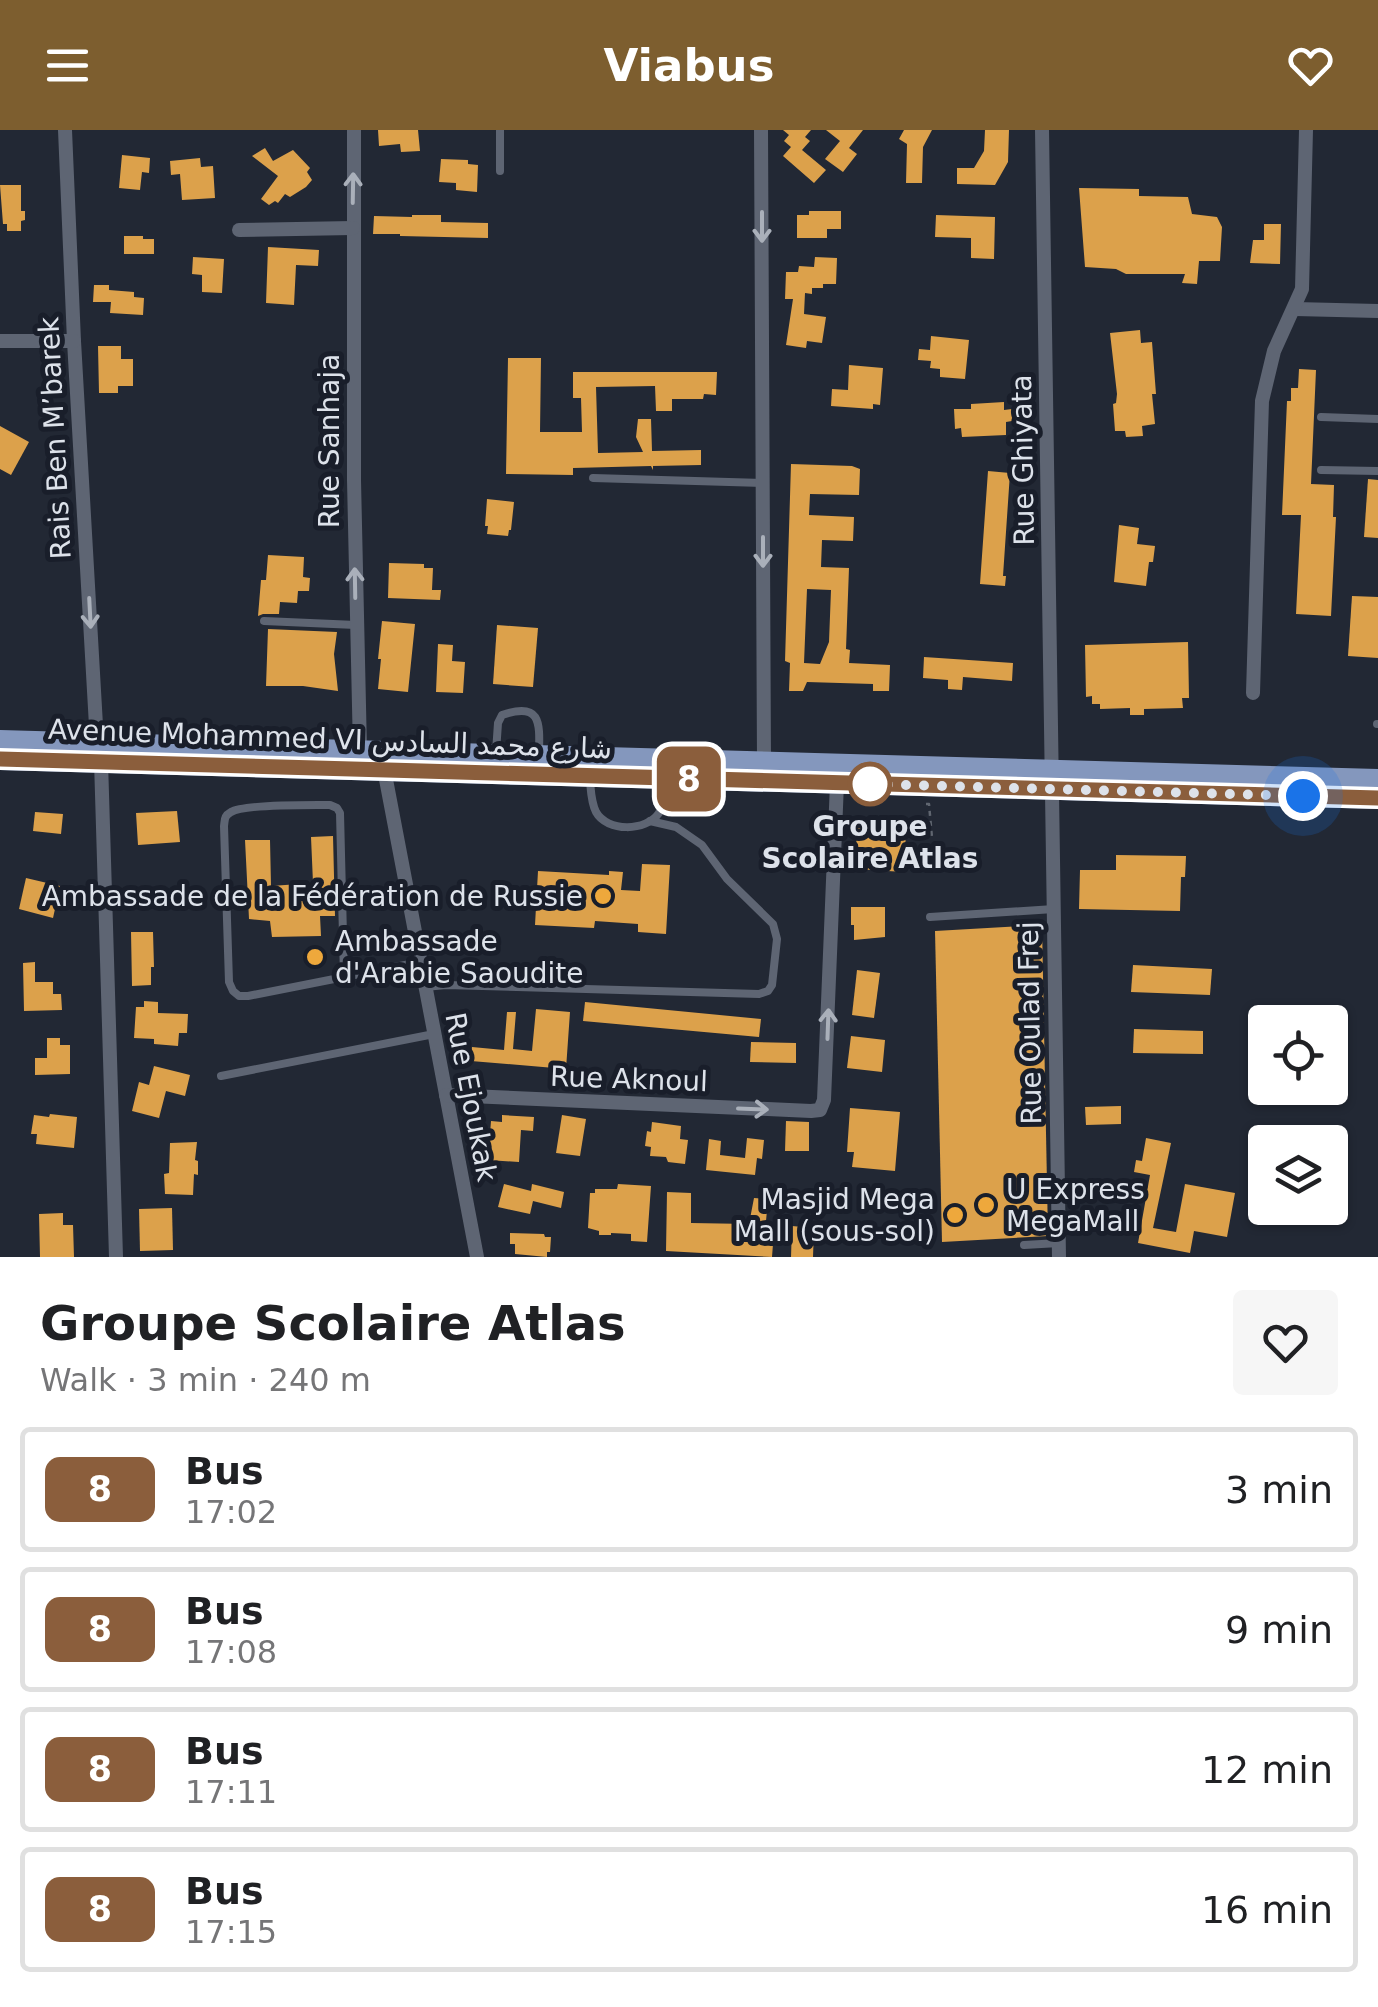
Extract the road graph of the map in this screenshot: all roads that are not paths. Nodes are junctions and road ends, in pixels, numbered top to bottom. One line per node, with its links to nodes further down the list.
1 (65, 130): 13 (street, Rais Ben M’barek)
2 (354, 130): 8 (street, Rue Sanhaja, one-way to 2)
3 (500, 130): 7 (lane)
4 (761, 130): 19 (street, one-way to 19)
5 (1042, 130): 33 (street, Rue Ghiyata)
6 (1306, 130): 10 (street)
7 (500, 170)
8 (353, 228): 9 (street); 21 (street, Rue Sanhaja, one-way to 8)
9 (240, 230)
10 (1295, 309): 11 (street); 22 (street)
11 (1378, 311)
12 (0, 341): 13 (street)
13 (74, 341): 25 (street, Rais Ben M’barek, one-way to 25)
14 (1321, 417): 15 (lane)
15 (1378, 419)
16 (1322, 470): 17 (lane)
17 (1378, 471)
18 (592, 478): 19 (lane)
19 (762, 483): 29 (street, one-way to 29)
20 (264, 621): 21 (lane)
21 (356, 625): 24 (street, Rue Sanhaja)
22 (1254, 694)
23 (0, 741): 25 (main road, Avenue Mohammed VI شارع محمد السادس)
24 (360, 751): 25 (main road, Avenue Mohammed VI شارع محمد السادس); 26 (main road, Avenue Mohammed VI شارع محمد السادس)
25 (99, 752): 28 (main road, Avenue Mohammed VI شارع محمد السادس); 30 (main road, Avenue Mohammed VI شارع محمد السادس); 50 (street, Rais Ben M’barek)
26 (496, 755): 27 (main road, Avenue Mohammed VI شارع محمد السادس); 27 (lane)
27 (540, 756): 29 (main road, Avenue Mohammed VI شارع محمد السادس)
28 (0, 759)
29 (764, 763): 33 (main road, Avenue Mohammed VI شارع محمد السادس)
30 (384, 769): 31 (main road, Avenue Mohammed VI شارع محمد السادس); 42 (street, Rue Ejoukak)
31 (590, 776): 32 (main road, Avenue Mohammed VI شارع محمد السادس); 39 (lane)
32 (662, 778): 35 (main road, Avenue Mohammed VI شارع محمد السادس); 37 (lane)
33 (1052, 780): 34 (main road, Avenue Mohammed VI شارع محمد السادس); 35 (main road, Avenue Mohammed VI شارع محمد السادس); 36 (main road, Avenue Mohammed VI شارع محمد السادس); 40 (street, Rue Oulad Frej)
34 (1378, 780)
35 (838, 784): 47 (street, Rue Aknoul, one-way to 35)
36 (1378, 798)
37 (661, 806): 38 (lane); 39 (lane)
38 (702, 811)
39 (650, 820): 44 (lane)
40 (1054, 909): 41 (lane); 49 (street, Rue Oulad Frej)
41 (930, 916)
42 (420, 962): 43 (lane); 44 (street, Rue Ejoukak)
43 (344, 977): 43 (lane)
44 (425, 987): 45 (street, Rue Ejoukak)
45 (434, 1034): 46 (lane); 47 (street, Rue Ejoukak)
46 (222, 1076)
47 (446, 1096): 51 (street, Rue Ejoukak)
48 (1024, 1244): 49 (lane)
49 (1059, 1250)
50 (116, 1257)
51 (477, 1257)

